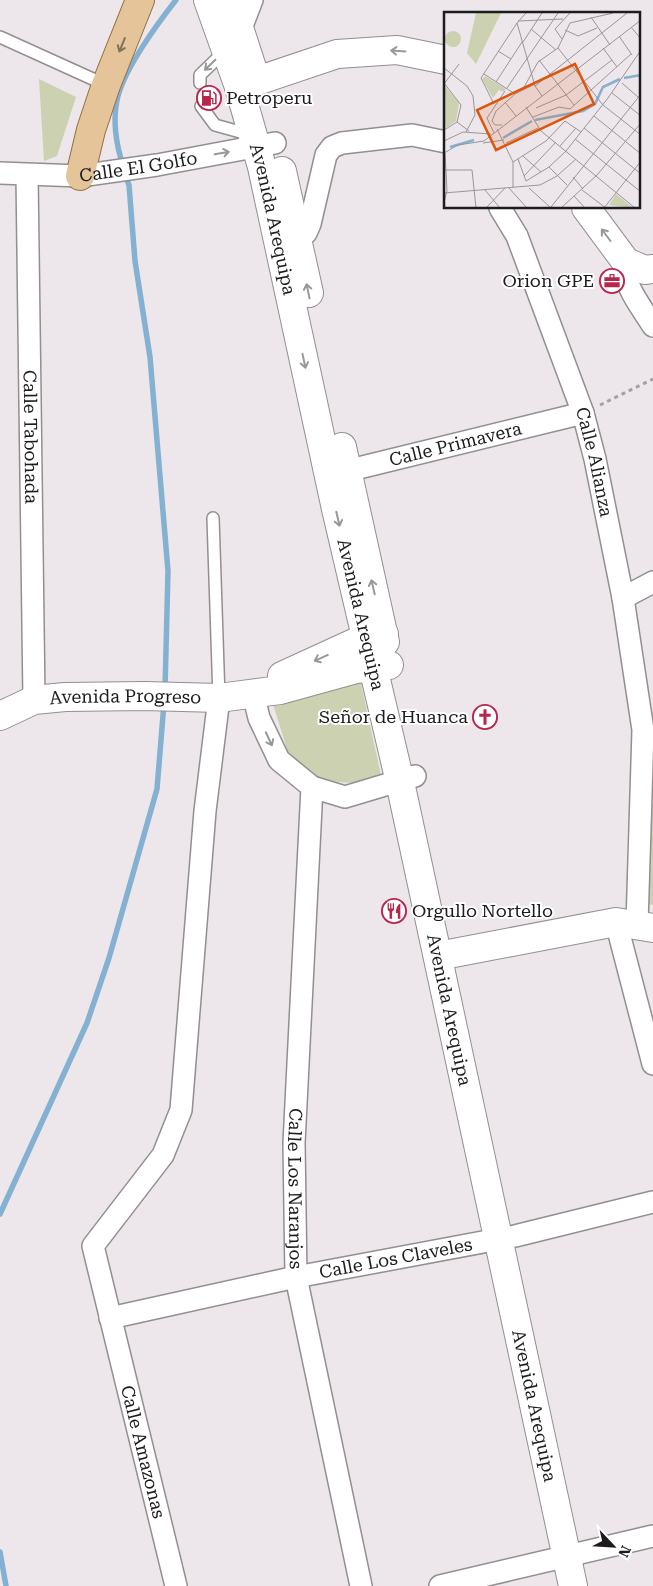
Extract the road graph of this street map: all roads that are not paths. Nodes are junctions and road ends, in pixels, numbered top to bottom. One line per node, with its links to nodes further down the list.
1 (140, 0): 10 (main road, one-way to 10)
2 (208, 0): 6 (main road, Avenida Arequipa)
3 (230, 0): 6 (main road, Avenida Arequipa)
4 (252, 0): 6 (street)
5 (0, 38): 10 (lane)
6 (233, 40): 8 (lane, one-way to 8); 9 (main road, Avenida Arequipa)
7 (444, 60): 9 (main road, one-way to 9)
8 (200, 83)
9 (248, 84): 12 (main road, Avenida Arequipa)
10 (106, 85): 16 (main road)
11 (201, 106): 12 (lane)
12 (261, 142): 16 (street, Calle El Golfo, one-way to 12); 19 (main road, Avenida Arequipa); 24 (main road, Avenida Arequipa, one-way to 24)
13 (444, 142): 19 (street)
14 (0, 173): 15 (street, Calle El Golfo)
15 (27, 175): 16 (street, Calle El Golfo); 32 (street, Calle Tabohada)
16 (80, 176)
17 (501, 209): 23 (street, Calle Alianza)
18 (587, 209): 20 (main road, one-way to 18)
19 (297, 238): 24 (main road, Avenida Arequipa, one-way to 19)
20 (626, 262): 21 (main road); 22 (street)
21 (653, 269)
22 (653, 326)
23 (583, 413): 24 (street, Calle Primavera); 27 (street, Calle Alianza)
24 (338, 473): 28 (main road, Avenida Arequipa)
25 (212, 518): 31 (lane)
26 (653, 582): 27 (street)
27 (623, 598): 34 (street, Calle Alianza)
28 (374, 636): 29 (main road, Avenida Arequipa); 30 (main road, Avenida Progreso, one-way to 30)
29 (381, 666): 30 (main road, Avenida Progreso); 36 (main road, Avenida Arequipa)
30 (253, 693): 31 (main road, Avenida Progreso); 37 (street, one-way to 37)
31 (215, 698): 32 (main road, Avenida Progreso); 44 (street, Calle Amazonas)
32 (34, 700): 33 (main road, Avenida Progreso)
33 (0, 716)
34 (643, 730): 35 (street, Calle Alianza); 38 (street, Calle Alianza)
35 (653, 756)
36 (408, 779): 37 (street); 39 (main road, Avenida Arequipa)
37 (312, 787): 43 (street, Calle Los Naranjos)
38 (635, 925): 39 (main road); 40 (street, Calle Alianza)
39 (446, 954): 42 (main road, Avenida Arequipa)
40 (653, 1064)
41 (653, 1202): 42 (street, Calle Los Claveles)
42 (507, 1237): 43 (street, Calle Los Claveles); 46 (main road, Avenida Arequipa)
43 (296, 1277): 44 (street, Calle Los Claveles); 48 (street, Calle Los Naranjos)
44 (110, 1318): 47 (street, Calle Amazonas)
45 (653, 1536): 46 (street)
46 (575, 1554): 49 (street); 50 (main road, Avenida Arequipa); 51 (main road, Avenida Arequipa)
47 (176, 1586)
48 (361, 1586)
49 (440, 1586)
50 (573, 1586)
51 (591, 1586)

